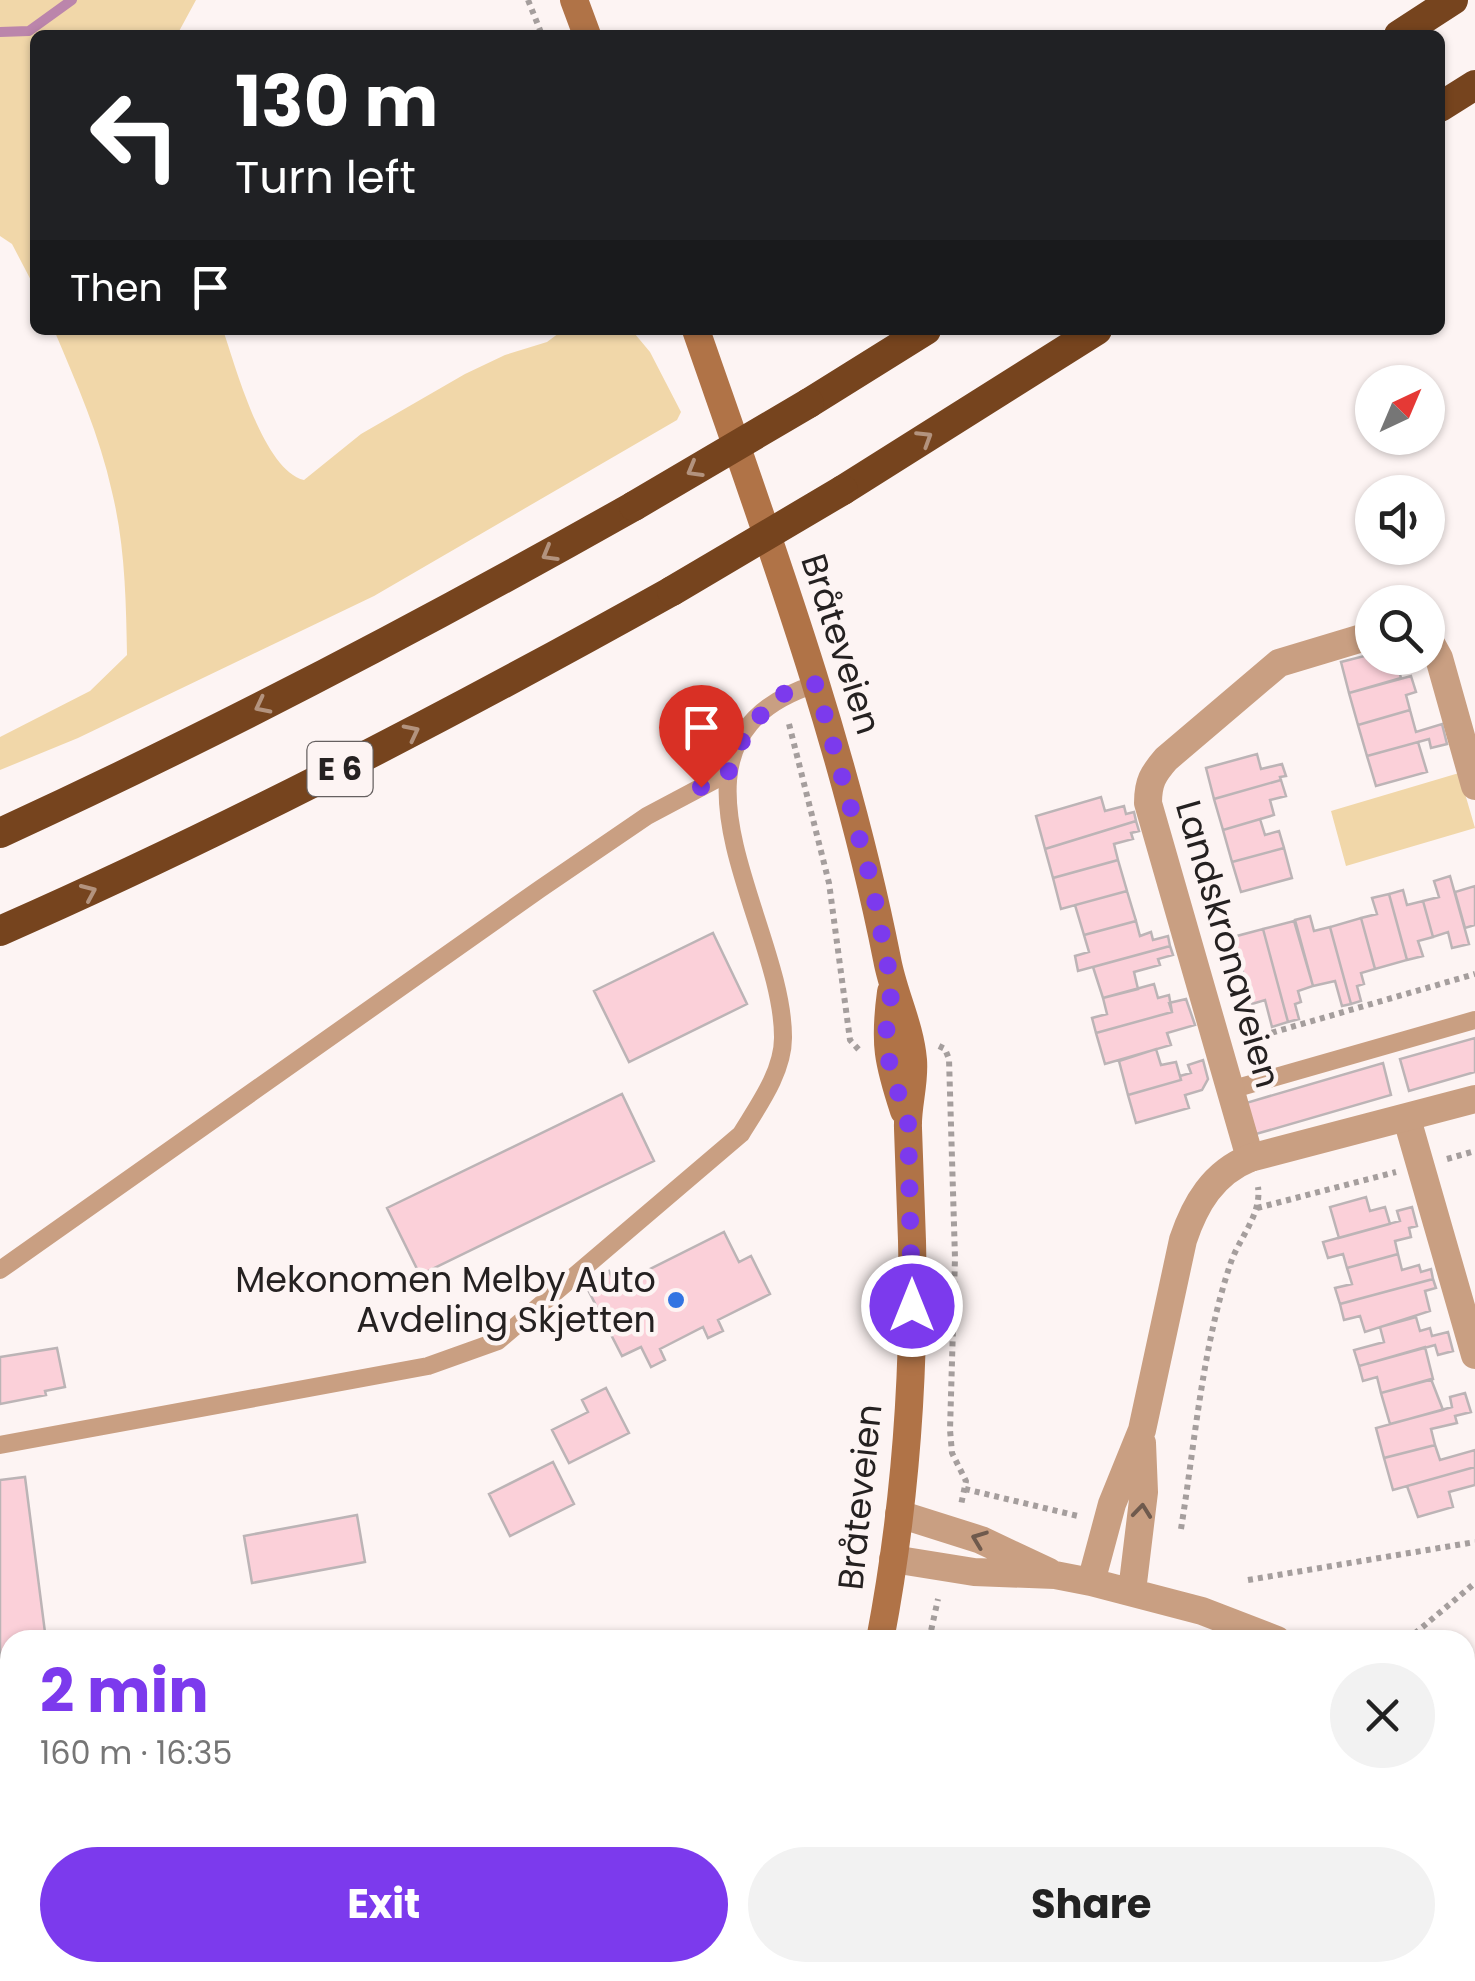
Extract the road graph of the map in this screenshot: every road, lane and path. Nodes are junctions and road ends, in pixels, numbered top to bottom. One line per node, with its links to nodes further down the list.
1 (528, 0): 4 (path)
2 (574, 0): 5 (main road)
3 (1453, 0): 6 (highway)
4 (540, 30)
5 (586, 30)
6 (1406, 30)
7 (1475, 85): 8 (highway)
8 (1445, 104)
9 (698, 335): 14 (main road, Bråteveien)
10 (918, 335): 17 (highway, one-way to 17, bridge)
11 (1089, 335): 18 (highway, E 6, one-way to 11, bridge)
12 (1355, 639): 22 (street, Landskronaveien)
13 (1444, 675): 16 (street)
14 (816, 684): 15 (lane); 36 (main road, Bråteveien)
15 (728, 773): 30 (lane); 33 (lane)
16 (1475, 786)
17 (0, 833)
18 (0, 932)
19 (1475, 974): 22 (path)
20 (1475, 1020): 23 (lane)
21 (929, 1046): 34 (path)
22 (1218, 1049): 23 (street, Landskronaveien)
23 (1230, 1090): 27 (street, Landskronaveien)
24 (1475, 1099): 25 (street)
25 (1408, 1118): 27 (street); 28 (street)
26 (1475, 1151): 28 (path)
27 (1250, 1158): 29 (path); 32 (street)
28 (1420, 1166): 29 (path); 31 (street)
29 (1257, 1208): 38 (path)
30 (0, 1270)
31 (1475, 1355)
32 (1142, 1430): 43 (street); 45 (street, one-way to 32)
33 (0, 1444)
34 (965, 1489): 35 (path); 37 (path)
35 (959, 1511)
36 (900, 1514): 40 (main road, Bråteveien); 41 (street, one-way to 36)
37 (1084, 1518)
38 (1181, 1529)
39 (1475, 1542): 42 (path)
40 (893, 1560): 41 (street); 47 (main road, Bråteveien)
41 (1055, 1574): 43 (street)
42 (1248, 1580)
43 (1091, 1582): 45 (street)
44 (1475, 1583): 50 (path)
45 (1132, 1590): 49 (street)
46 (938, 1598): 48 (path)
47 (882, 1630)
48 (932, 1630)
49 (1250, 1630)
50 (1419, 1630)

